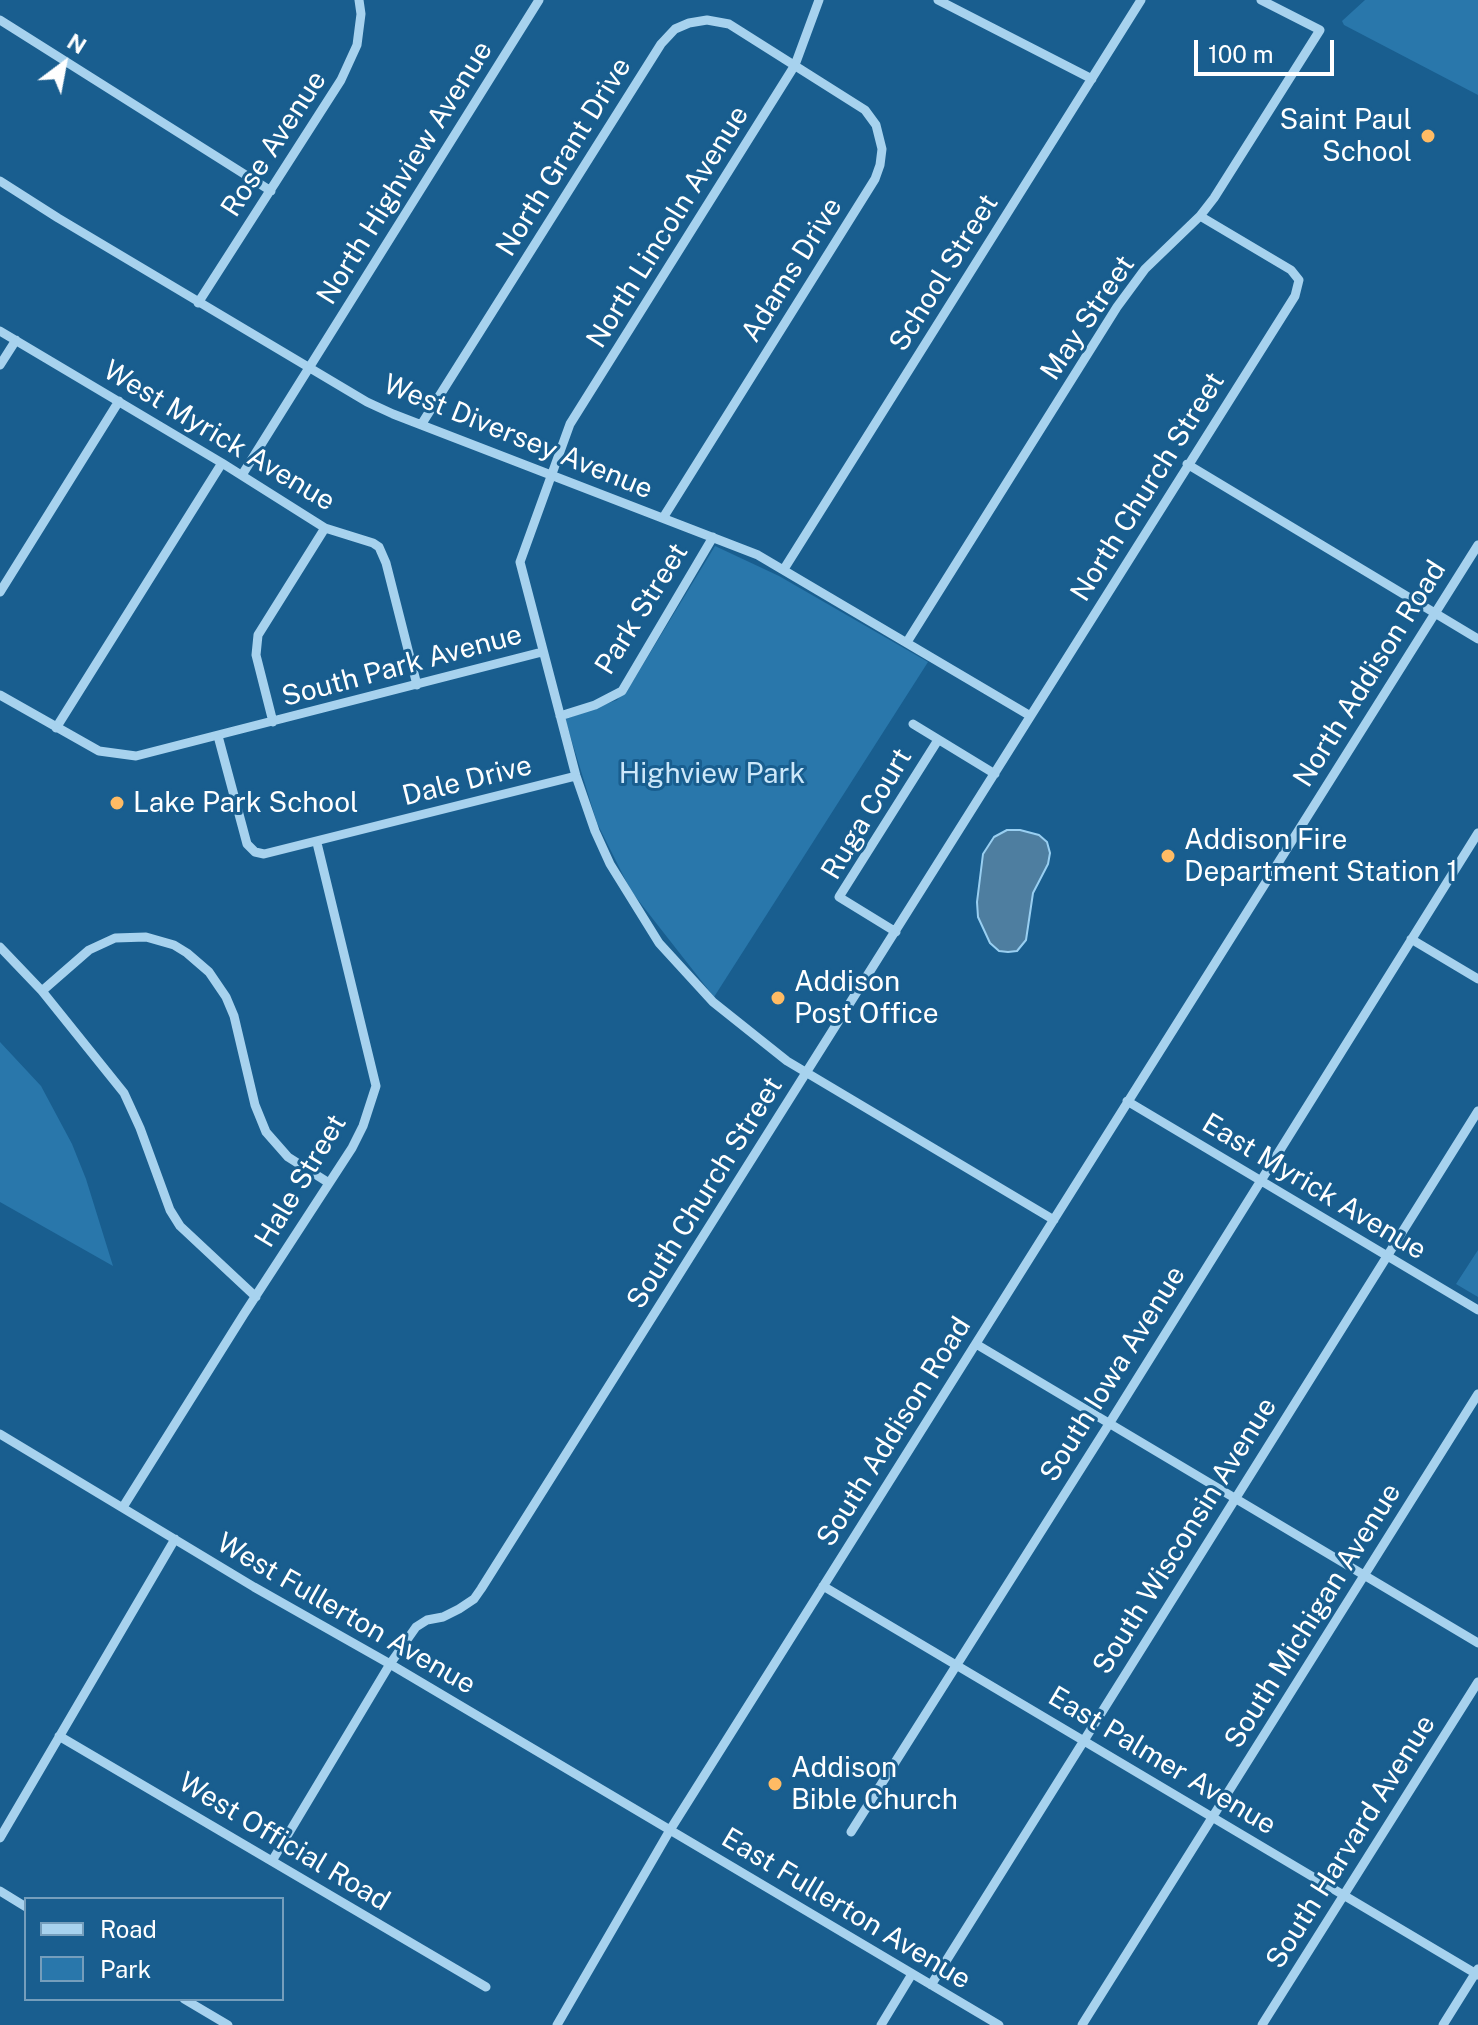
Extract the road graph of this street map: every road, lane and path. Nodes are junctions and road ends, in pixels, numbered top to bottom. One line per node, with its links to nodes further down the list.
1 (359, 0): 11 (street, Rose Avenue)
2 (539, 0): 17 (street, North Highview Avenue)
3 (819, 0): 8 (street, North Lincoln Avenue)
4 (938, 0): 9 (street)
5 (1141, 0): 9 (street, School Street)
6 (1261, 0): 12 (street, May Street)
7 (0, 20): 11 (street)
8 (795, 65): 19 (street, North Grant Drive); 23 (street, North Lincoln Avenue); 24 (street, Adams Drive)
9 (1092, 79): 28 (street, School Street)
10 (0, 181): 13 (street, West Diversey Avenue)
11 (271, 191): 13 (street, Rose Avenue)
12 (1200, 216): 21 (street, North Church Street); 32 (street, May Street)
13 (198, 303): 17 (street, West Diversey Avenue)
14 (0, 331): 15 (street, West Myrick Avenue)
15 (16, 340): 16 (street); 18 (street, West Myrick Avenue)
16 (0, 365)
17 (309, 369): 19 (street, West Diversey Avenue); 22 (street, North Highview Avenue)
18 (119, 401): 20 (street, West Myrick Avenue); 29 (street)
19 (421, 425): 23 (street, West Diversey Avenue)
20 (222, 463): 22 (street, West Myrick Avenue); 40 (street)
21 (1187, 464): 30 (street); 36 (street, North Church Street)
22 (242, 475): 25 (street, West Myrick Avenue)
23 (551, 475): 24 (street, West Diversey Avenue); 33 (street, North Lincoln Avenue)
24 (663, 518): 26 (street, West Diversey Avenue)
25 (325, 528): 34 (street, West Myrick Avenue); 38 (street)
26 (713, 537): 28 (street, West Diversey Avenue); 37 (street, Park Street)
27 (1478, 545): 30 (street, North Addison Road)
28 (784, 569): 32 (street, West Diversey Avenue)
29 (0, 592)
30 (1434, 612): 31 (street); 47 (street, North Addison Road)
31 (1478, 639)
32 (907, 642): 36 (street, West Diversey Avenue)
33 (542, 652): 34 (street, South Park Avenue); 37 (street, North Lincoln Avenue)
34 (417, 685): 38 (street, South Park Avenue)
35 (0, 695): 40 (street, South Park Avenue)
36 (1029, 715): 43 (street, South Church Street)
37 (560, 716): 44 (street, North Lincoln Avenue)
38 (273, 722): 41 (street, South Park Avenue)
39 (913, 724): 42 (street, Ruga Court)
40 (56, 728): 41 (street, South Park Avenue)
41 (218, 736): 46 (street, Dale Drive)
42 (938, 740): 43 (street, Ruga Court); 48 (street, Ruga Court)
43 (995, 774): 48 (street, South Church Street)
44 (576, 776): 46 (street, Dale Drive); 53 (street, North Lincoln Avenue)
45 (1478, 833): 49 (street, South Iowa Avenue)
46 (317, 843): 57 (street, Hale Street)
47 (1275, 867): 54 (street, South Addison Road)
48 (896, 932): 53 (street, South Church Street)
49 (1411, 939): 51 (street); 56 (street, South Iowa Avenue)
50 (0, 947): 52 (street)
51 (1478, 979)
52 (42, 991): 57 (street); 60 (street)
53 (806, 1073): 58 (street, North Lincoln Avenue); 73 (street, South Church Street)
54 (1127, 1101): 56 (street, East Myrick Avenue); 58 (street, South Addison Road)
55 (1478, 1111): 59 (street, South Wisconsin Avenue)
56 (1259, 1180): 59 (street, East Myrick Avenue); 64 (street, South Iowa Avenue)
57 (329, 1183): 60 (street, Hale Street)
58 (1054, 1220): 62 (street, South Addison Road)
59 (1387, 1255): 61 (street, East Myrick Avenue); 66 (street, South Wisconsin Avenue)
60 (256, 1297): 67 (street, Hale Street)
61 (1478, 1310)
62 (976, 1344): 64 (street); 70 (street, South Addison Road)
63 (1478, 1394): 69 (street, South Michigan Avenue)
64 (1109, 1424): 66 (street); 72 (street, South Iowa Avenue)
65 (0, 1434): 67 (street, West Fullerton Avenue)
66 (1235, 1498): 69 (street); 76 (street, South Wisconsin Avenue)
67 (123, 1507): 68 (street, West Fullerton Avenue)
68 (175, 1539): 73 (street, West Fullerton Avenue); 75 (street)
69 (1364, 1576): 71 (street); 77 (street, South Michigan Avenue)
70 (823, 1586): 72 (street, East Palmer Avenue); 78 (street, South Addison Road)
71 (1478, 1643)
72 (956, 1663): 76 (street, East Palmer Avenue); 79 (street, South Iowa Avenue)
73 (390, 1664): 78 (street, West Fullerton Avenue); 81 (street, South Church Street)
74 (1478, 1682): 83 (street, South Harvard Avenue)
75 (59, 1736): 80 (street); 81 (street, West Official Road)
76 (1082, 1740): 77 (street, East Palmer Avenue); 87 (street, South Wisconsin Avenue)
77 (1213, 1817): 83 (street, East Palmer Avenue); 94 (street, South Michigan Avenue)
78 (670, 1830): 86 (street, East Fullerton Avenue); 91 (street, South Addison Road)
79 (851, 1832)
80 (0, 1838)
81 (272, 1861): 88 (street, West Official Road)
82 (0, 1891): 84 (street)
83 (1343, 1894): 85 (street, East Palmer Avenue); 95 (street, South Harvard Avenue)
84 (24, 1906)
85 (1477, 1972): 96 (street)
86 (912, 1974): 87 (street, East Fullerton Avenue); 92 (street)
87 (931, 1985): 93 (street, East Fullerton Avenue)
88 (486, 1987)
89 (187, 2001): 90 (street)
90 (228, 2025)
91 (557, 2025)
92 (881, 2025)
93 (999, 2025)
94 (1082, 2025)
95 (1262, 2025)
96 (1443, 2025)

